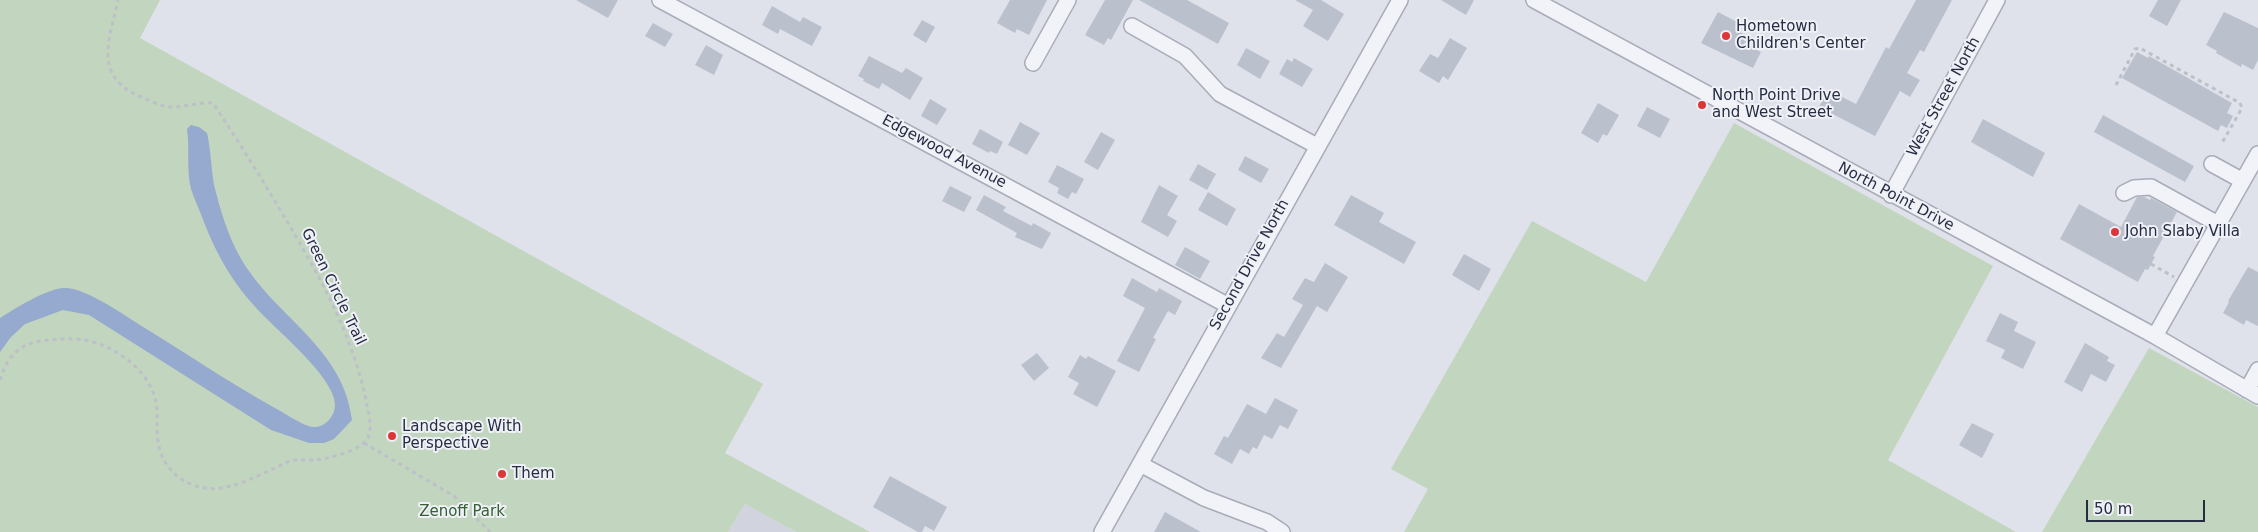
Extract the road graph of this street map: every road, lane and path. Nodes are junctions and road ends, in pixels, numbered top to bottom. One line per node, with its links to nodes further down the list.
1 (118, 0): 25 (path, Green Circle Trail)
2 (660, 0): 20 (street, Edgewood Avenue)
3 (1068, 0): 8 (street)
4 (1400, 0): 11 (street, Second Drive North)
5 (1534, 0): 16 (street, North Point Drive)
6 (1997, 0): 16 (street, West Street North)
7 (1132, 26): 11 (street)
8 (1033, 64)
9 (2116, 85): 10 (path)
10 (2222, 143)
11 (1317, 146): 20 (street, Second Drive North)
12 (2258, 154): 14 (street)
13 (2212, 164): 14 (street)
14 (2243, 181): 17 (street)
15 (2124, 193): 17 (street)
16 (1891, 195): 21 (street, North Point Drive)
17 (2218, 224): 19 (street)
18 (2151, 264): 19 (path)
19 (2185, 283): 21 (street)
20 (1228, 305): 26 (street, Second Drive North)
21 (2155, 336): 24 (street, North Point Drive)
22 (2258, 370): 24 (street)
23 (0, 380): 25 (path)
24 (2253, 393)
25 (364, 444): 27 (path)
26 (1140, 464): 28 (street, Second Drive North); 29 (street)
27 (490, 532)
28 (1102, 532)
29 (1282, 532)

